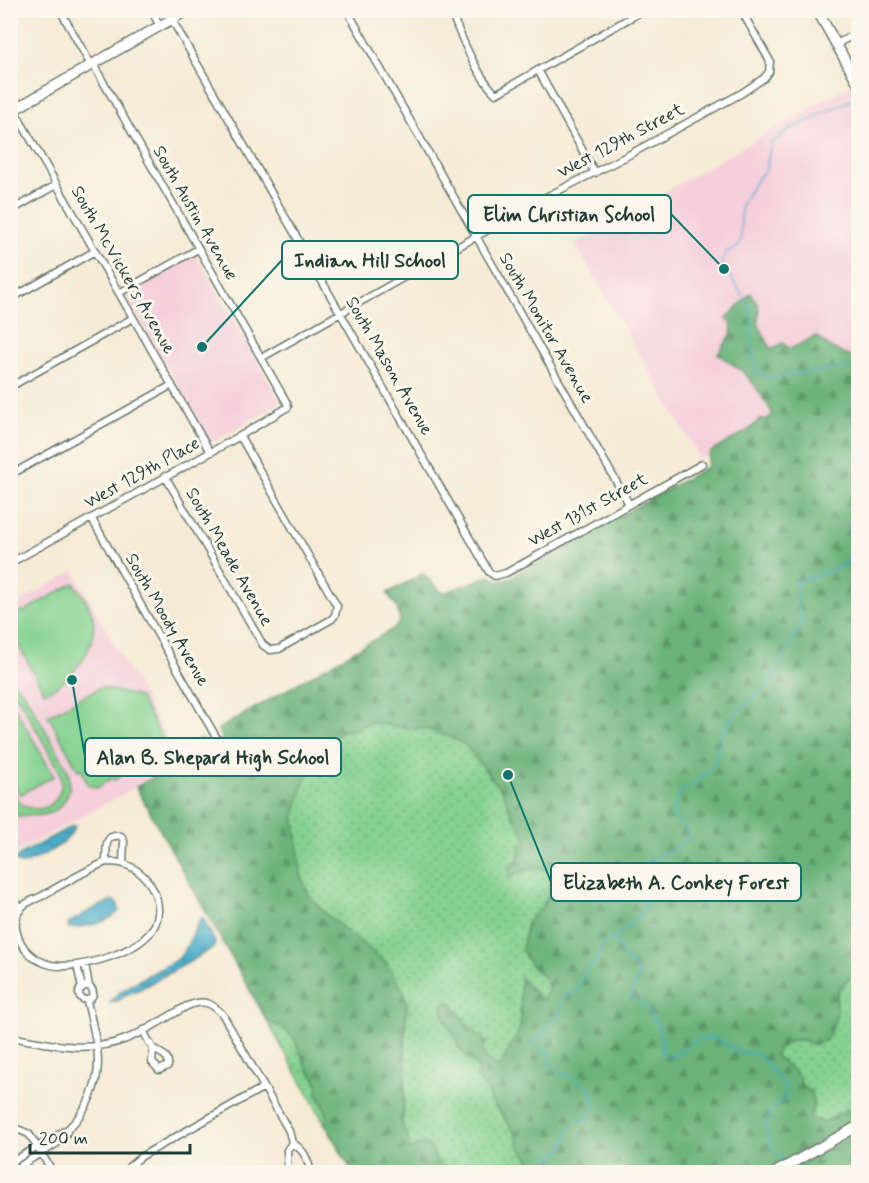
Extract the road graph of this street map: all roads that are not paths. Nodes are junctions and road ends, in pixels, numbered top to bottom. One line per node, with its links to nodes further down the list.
1 (60, 10): 14 (street, South Austin Avenue)
2 (151, 10): 11 (street)
3 (189, 10): 10 (main road)
4 (347, 10): 23 (street, South Monitor Avenue)
5 (450, 10): 15 (street)
6 (644, 10): 15 (street)
7 (751, 10): 9 (street)
8 (817, 10): 13 (main road)
9 (743, 13): 20 (street, West 129th Street)
10 (172, 20): 11 (main road); 28 (street, South Mason Avenue)
11 (160, 26): 14 (main road)
12 (858, 33): 13 (street)
13 (836, 44): 16 (main road)
14 (92, 64): 17 (main road); 24 (street, South Austin Avenue)
15 (538, 70): 20 (street)
16 (858, 83)
17 (12, 108): 18 (street, South McVickers Avenue)
18 (20, 119): 19 (street); 21 (street, South McVickers Avenue)
19 (10, 124)
20 (595, 173): 23 (street, West 129th Street)
21 (56, 184): 22 (street); 25 (street, South McVickers Avenue)
22 (10, 211)
23 (477, 237): 28 (street, West 129th Street); 39 (street, South Monitor Avenue)
24 (198, 249): 26 (street); 30 (street, South Austin Avenue)
25 (95, 251): 26 (street, South McVickers Avenue); 27 (street)
26 (118, 292): 29 (street, South McVickers Avenue)
27 (10, 299)
28 (341, 313): 30 (street, West 129th Street); 42 (street, South Mason Avenue)
29 (133, 318): 31 (street, South McVickers Avenue); 32 (street)
30 (261, 358): 33 (street, South Austin Avenue)
31 (172, 385): 35 (street, South McVickers Avenue); 37 (street)
32 (10, 387)
33 (288, 407): 34 (street, West 129th Place)
34 (240, 436): 35 (street, West 129th Place); 38 (street, South Meade Avenue)
35 (210, 452): 38 (street, West 129th Place)
36 (702, 464): 39 (street, West 131st Street)
37 (10, 475)
38 (165, 476): 40 (street, West 129th Place)
39 (629, 504): 42 (street, West 131st Street)
40 (92, 519): 41 (street, West 129th Place); 43 (street, South Moody Avenue)
41 (10, 563)
42 (489, 572)
43 (216, 736)
44 (106, 862): 45 (street); 45 (street); 47 (street)
45 (123, 863): 49 (street)
46 (10, 900): 47 (street)
47 (22, 907): 48 (street)
48 (13, 921): 50 (street)
49 (85, 964): 50 (street); 51 (street)
50 (77, 965): 51 (street)
51 (85, 987): 52 (street); 52 (street)
52 (87, 1001): 55 (street)
53 (143, 1030): 55 (street); 56 (street); 57 (street)
54 (10, 1034): 55 (street)
55 (96, 1045): 61 (street)
56 (153, 1048)
57 (264, 1087): 60 (street); 65 (street)
58 (10, 1126): 61 (street)
59 (858, 1126): 68 (main road)
60 (292, 1143): 66 (street); 67 (street)
61 (39, 1150): 62 (street); 63 (street); 64 (street)
62 (10, 1163)
63 (10, 1172)
64 (53, 1173)
65 (126, 1173)
66 (288, 1173)
67 (311, 1173)
68 (776, 1173)

